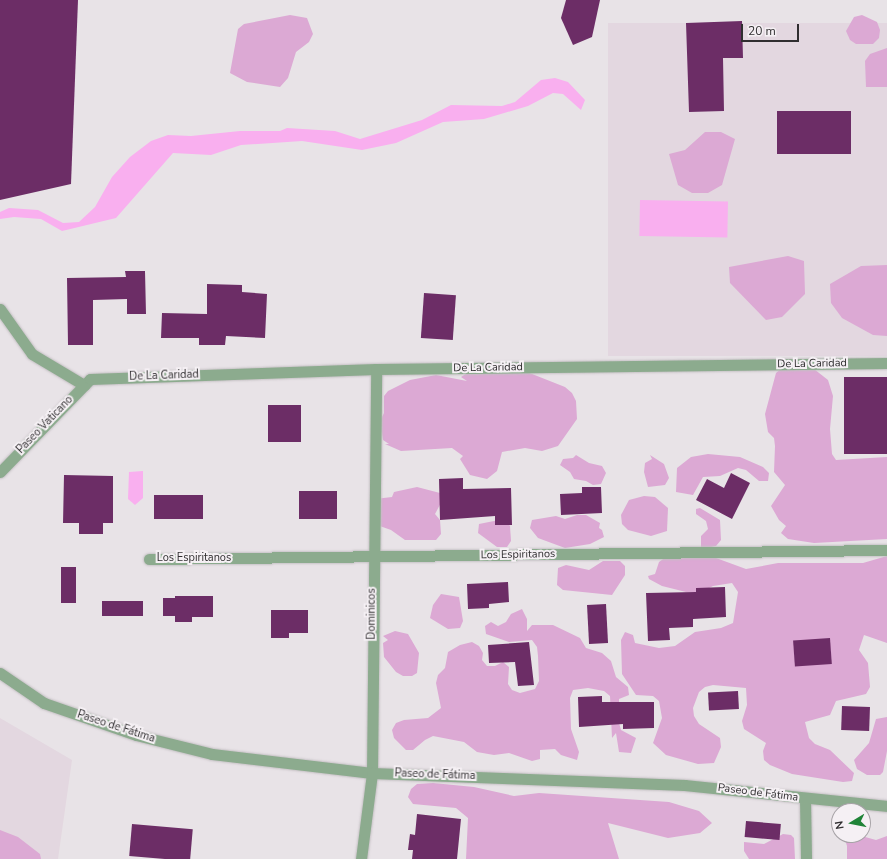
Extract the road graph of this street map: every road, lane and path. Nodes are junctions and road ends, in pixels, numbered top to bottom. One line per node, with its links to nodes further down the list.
1 (0, 309): 4 (street)
2 (887, 363): 3 (street, De La Caridad)
3 (376, 369): 4 (street, De La Caridad); 7 (street, Dominicos)
4 (87, 382): 5 (street, Paseo Vaticano)
5 (0, 472)
6 (887, 550): 7 (street, Los Espiritanos)
7 (372, 557): 8 (street, Los Espiritanos); 10 (street, Dominicos)
8 (149, 559)
9 (0, 673): 10 (street, Paseo de Fátima)
10 (372, 773): 11 (street, Paseo de Fátima); 13 (street, Dominicos)
11 (805, 799): 12 (street, Paseo de Fátima); 14 (street)
12 (887, 806)
13 (361, 859)
14 (806, 859)

